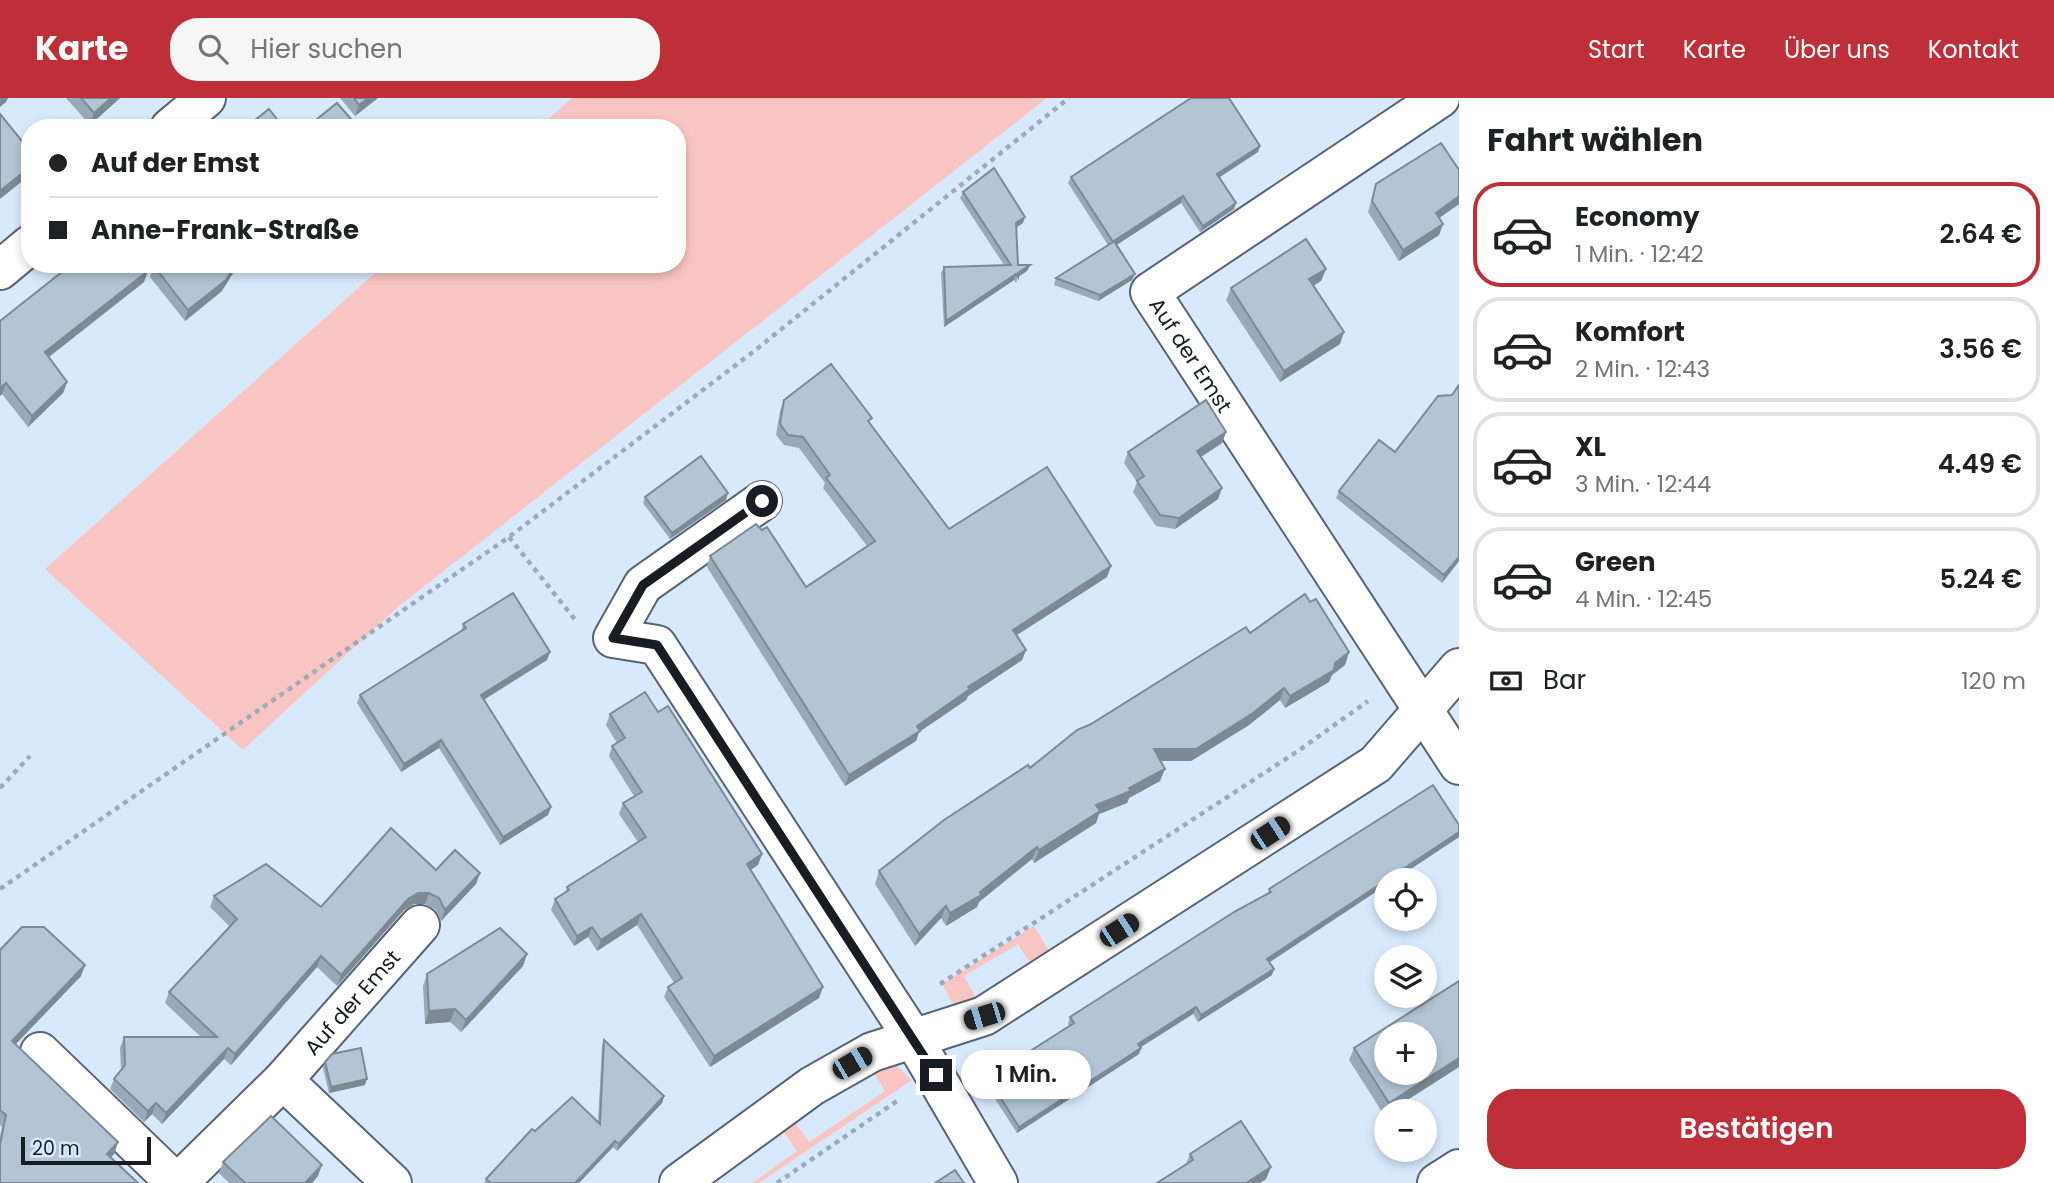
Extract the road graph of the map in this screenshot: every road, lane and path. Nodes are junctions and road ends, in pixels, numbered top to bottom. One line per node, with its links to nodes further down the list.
1 (206, 98): 4 (street)
2 (1069, 98): 8 (path)
3 (1440, 98): 11 (street, Auf der Emst)
4 (181, 119)
5 (21, 252): 6 (street)
6 (0, 270)
7 (762, 501): 9 (street)
8 (509, 537): 9 (path); 16 (path)
9 (613, 638): 18 (street)
10 (1459, 668): 12 (street)
11 (1402, 677): 12 (street, Auf der Emst); 18 (path)
12 (1422, 711): 14 (street, Auf der Emst); 18 (street)
13 (30, 756): 15 (path)
14 (1459, 765)
15 (0, 788)
16 (0, 889)
17 (420, 925): 21 (street, Auf der Emst)
18 (913, 1038): 20 (street); 25 (street)
19 (40, 1052): 23 (street, Auf der Emst)
20 (936, 1075): 26 (path); 27 (street)
21 (283, 1080): 23 (street, Auf der Emst); 24 (street)
22 (1459, 1169): 28 (street)
23 (177, 1183)
24 (392, 1183)
25 (679, 1183)
26 (777, 1183)
27 (998, 1183)
28 (1437, 1183)

